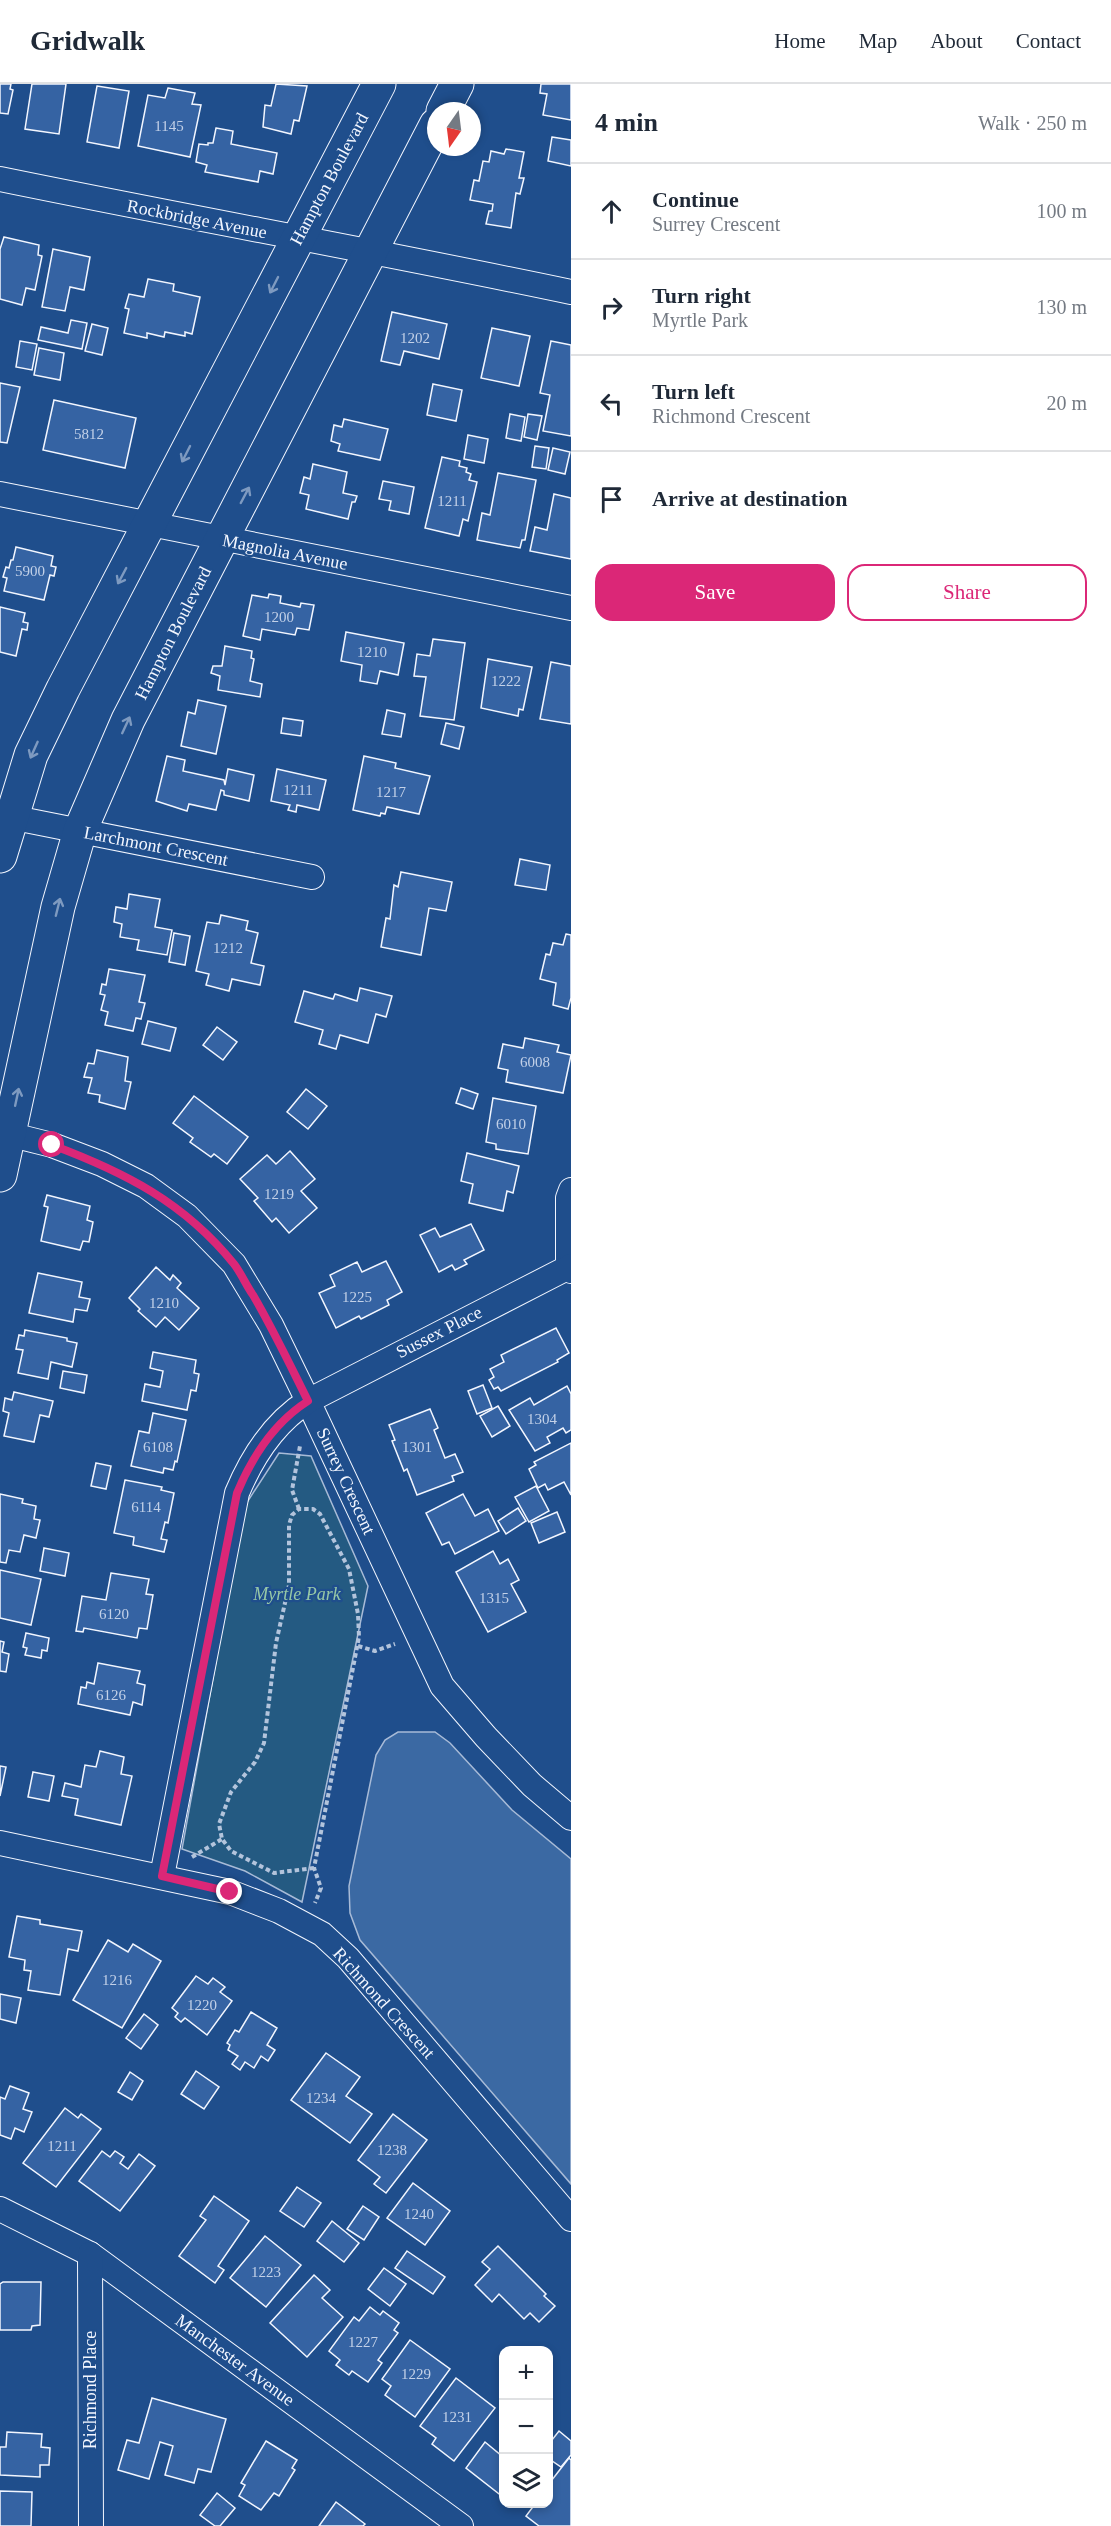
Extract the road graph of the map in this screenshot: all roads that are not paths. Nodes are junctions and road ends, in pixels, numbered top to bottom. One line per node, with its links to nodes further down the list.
1 (379, 84): 6 (main road, Hampton Boulevard)
2 (457, 84): 3 (main road)
3 (448, 102)
4 (427, 143): 7 (main road, Hampton Boulevard)
5 (0, 179): 6 (street, Rockbridge Avenue)
6 (297, 239): 7 (street, Rockbridge Avenue); 10 (main road, Hampton Boulevard, one-way to 10)
7 (373, 251): 8 (street, Rockbridge Avenue); 11 (main road, Hampton Boulevard, one-way to 7)
8 (571, 292)
9 (0, 494): 10 (street, Magnolia Avenue)
10 (149, 525): 11 (street, Magnolia Avenue); 13 (main road, Hampton Boulevard, one-way to 13)
11 (222, 540): 12 (street, Magnolia Avenue); 14 (main road, Hampton Boulevard, one-way to 11)
12 (571, 608)
13 (6, 816): 14 (street, Larchmont Crescent); 15 (main road, Hampton Boulevard)
14 (80, 831): 16 (street, Larchmont Crescent); 17 (main road, Hampton Boulevard, one-way to 14)
15 (0, 856)
16 (312, 877)
17 (4, 1133): 18 (main road, Hampton Boulevard); 21 (street, Surrey Crescent)
18 (0, 1175)
19 (571, 1190): 20 (street)
20 (570, 1267): 21 (street, Sussex Place)
21 (308, 1401): 22 (street, Surrey Crescent); 24 (street)
22 (571, 1818)
23 (0, 1843): 24 (street, Richmond Crescent)
24 (162, 1876): 26 (street, Richmond Crescent)
25 (0, 2209): 27 (street, Manchester Avenue)
26 (571, 2219)
27 (90, 2254): 28 (street, Richmond Place); 29 (street, Manchester Avenue)
28 (91, 2526)
29 (461, 2526)

